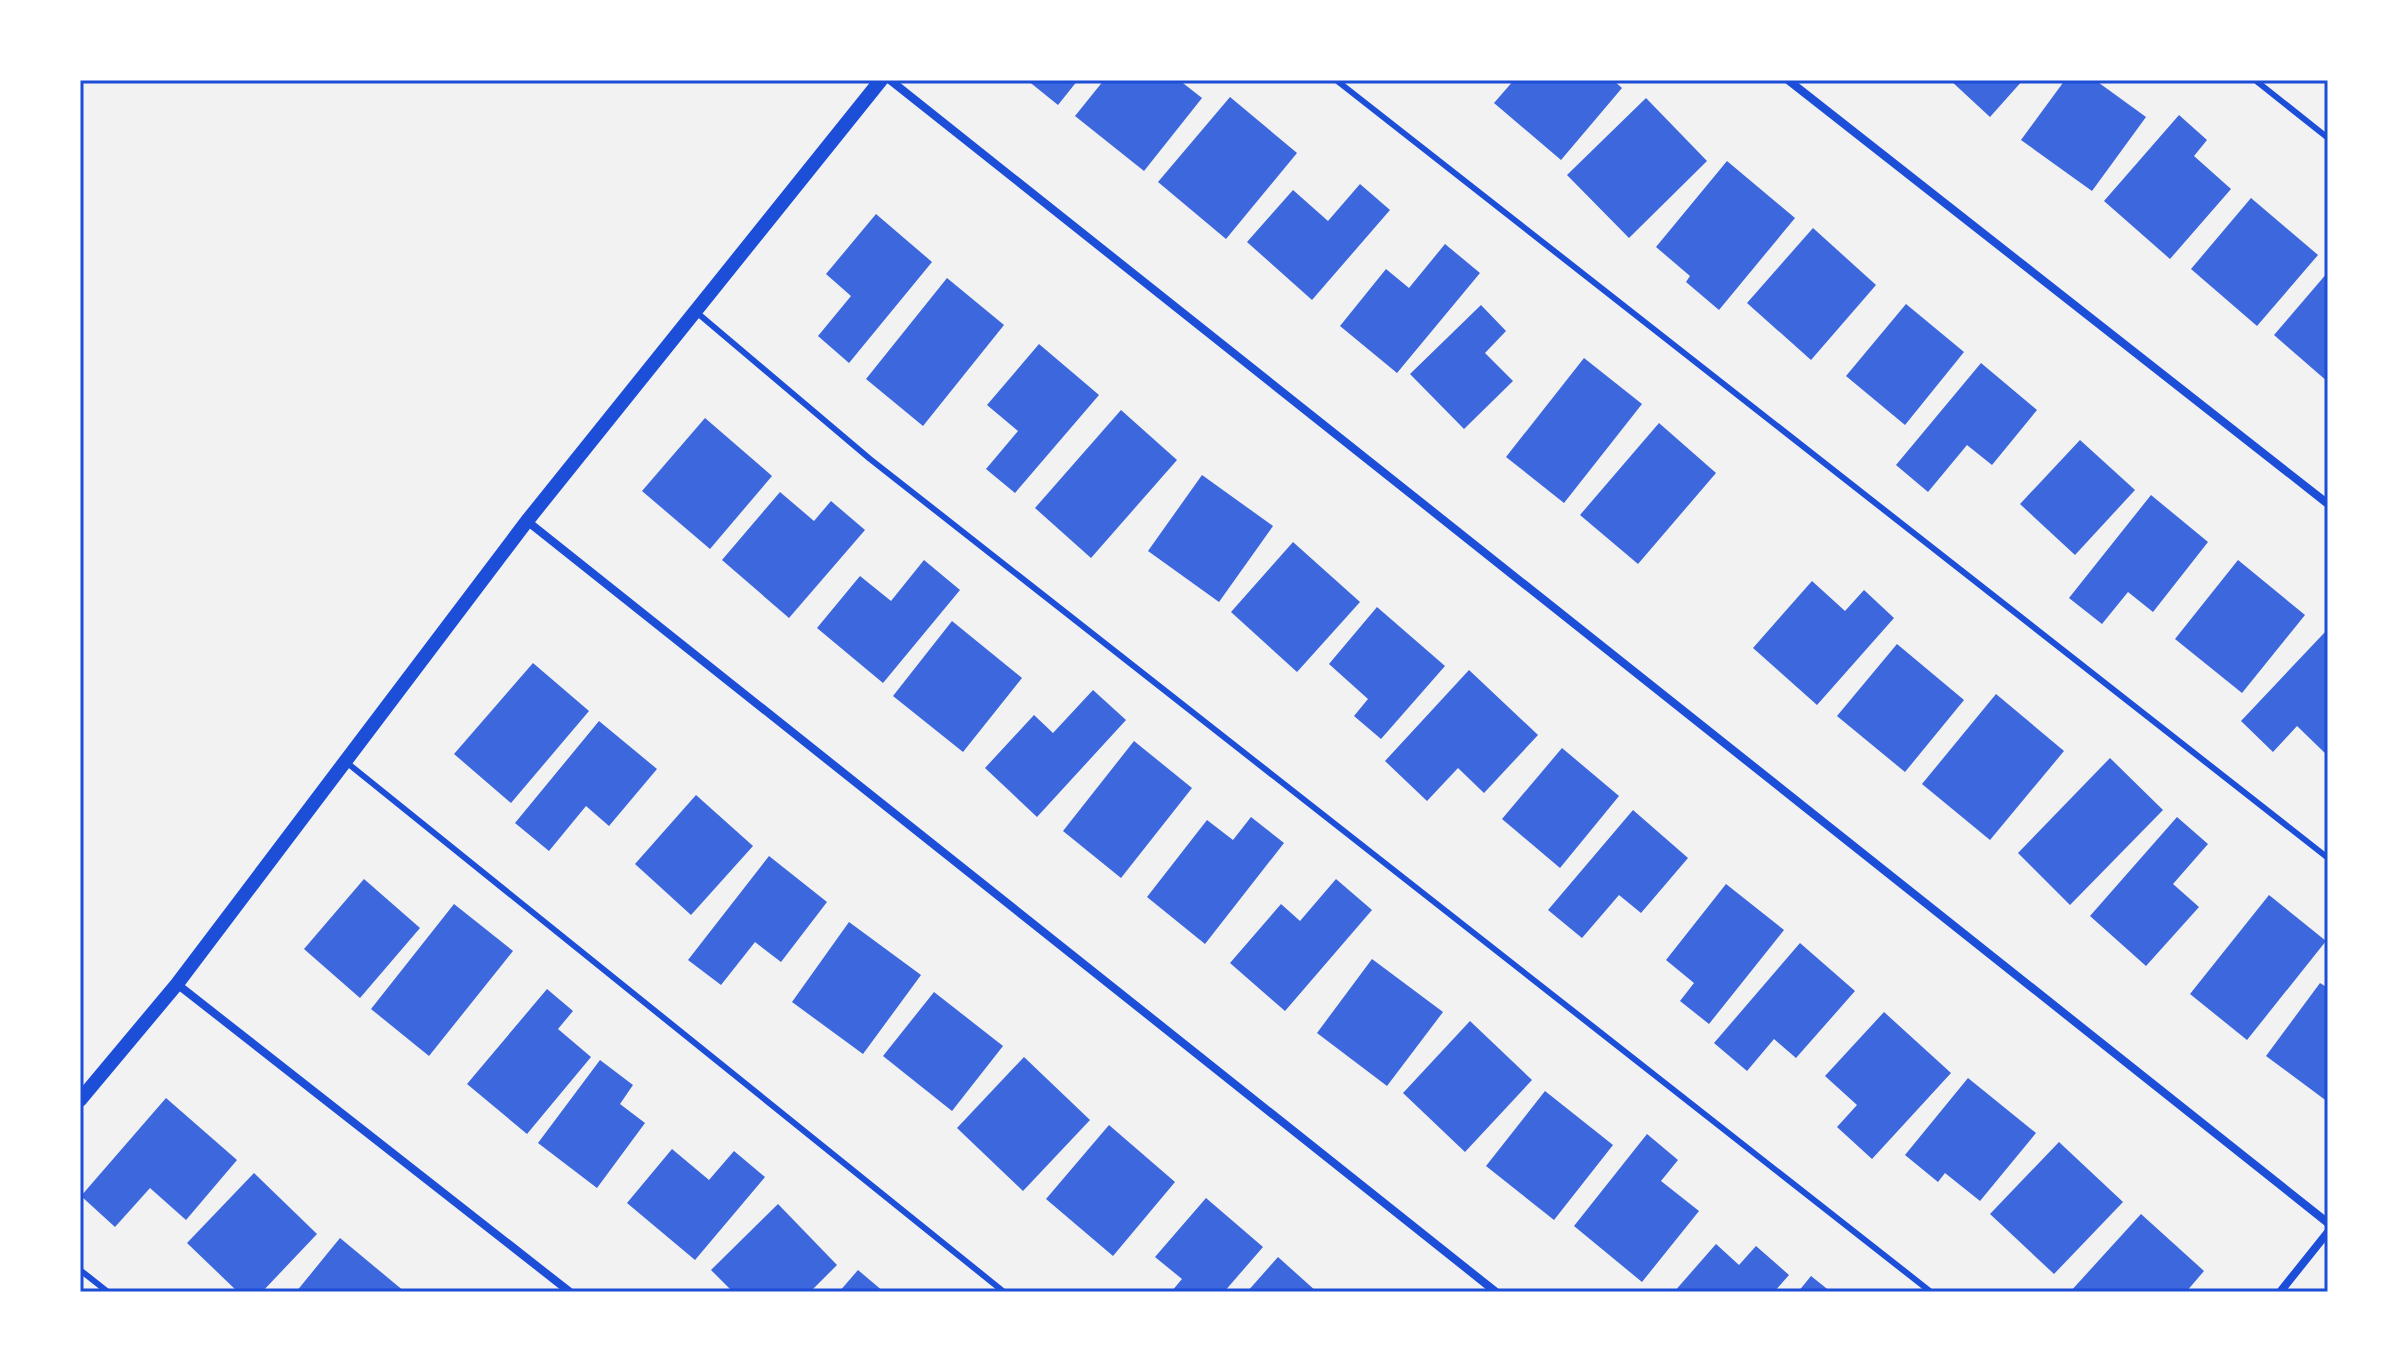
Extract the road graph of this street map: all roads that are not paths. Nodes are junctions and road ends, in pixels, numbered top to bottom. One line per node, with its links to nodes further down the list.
1 (881, 80): 7 (street)
2 (890, 80): 14 (street)
3 (1336, 80): 11 (lane)
4 (1788, 80): 8 (street)
5 (2255, 80): 6 (lane)
6 (2328, 138)
7 (695, 311): 9 (street); 21 (lane)
8 (2328, 504)
9 (527, 521): 10 (street); 20 (street)
10 (345, 762): 12 (street); 19 (lane)
11 (2328, 858)
12 (177, 984): 13 (street); 18 (street)
13 (80, 1100)
14 (2328, 1223)
15 (2328, 1232): 22 (street)
16 (80, 1270): 17 (lane)
17 (108, 1292)
18 (570, 1292)
19 (1004, 1292)
20 (1496, 1292)
21 (1931, 1292)
22 (2280, 1292)

